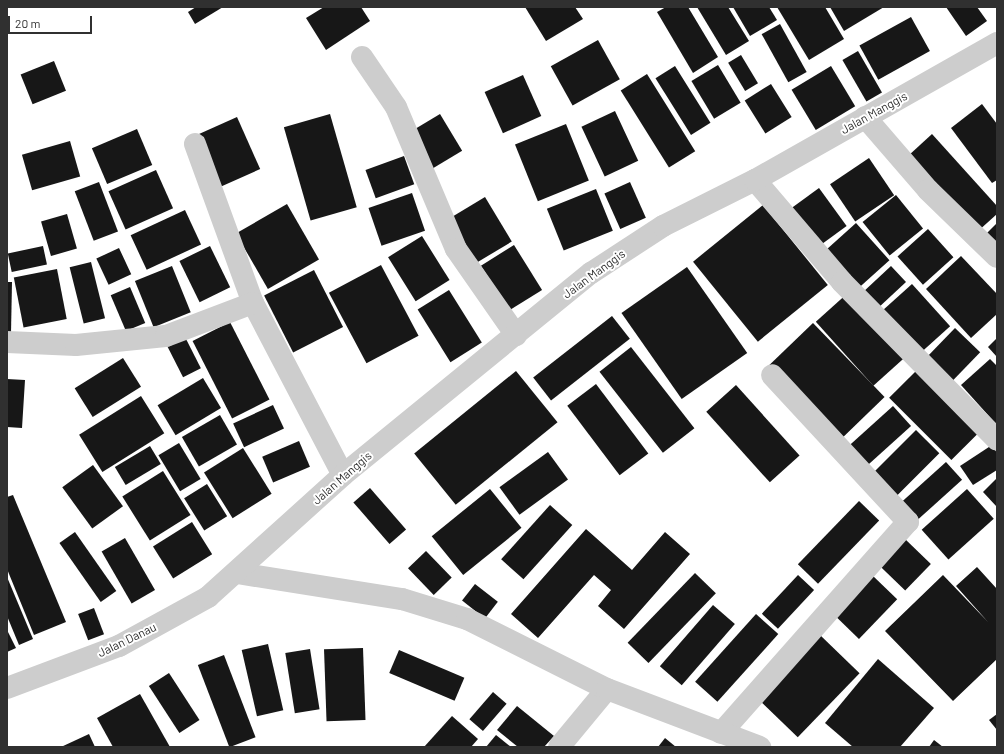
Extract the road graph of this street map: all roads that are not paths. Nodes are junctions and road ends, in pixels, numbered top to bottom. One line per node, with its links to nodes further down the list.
1 (997, 43): 3 (street, Jalan Manggis)
2 (362, 57): 8 (street)
3 (866, 117): 5 (street, Jalan Manggis); 6 (street)
4 (195, 144): 7 (street)
5 (755, 180): 8 (street, Jalan Manggis); 11 (street)
6 (997, 257)
7 (253, 304): 9 (street); 12 (street)
8 (516, 335): 12 (street, Jalan Manggis)
9 (7, 342)
10 (772, 375): 16 (street)
11 (997, 440)
12 (343, 475): 13 (street, Jalan Manggis)
13 (237, 573): 14 (street, Jalan Danau); 15 (street)
14 (7, 688)
15 (607, 688): 16 (street); 17 (street)
16 (721, 733): 18 (street)
17 (559, 747)
18 (760, 747)

